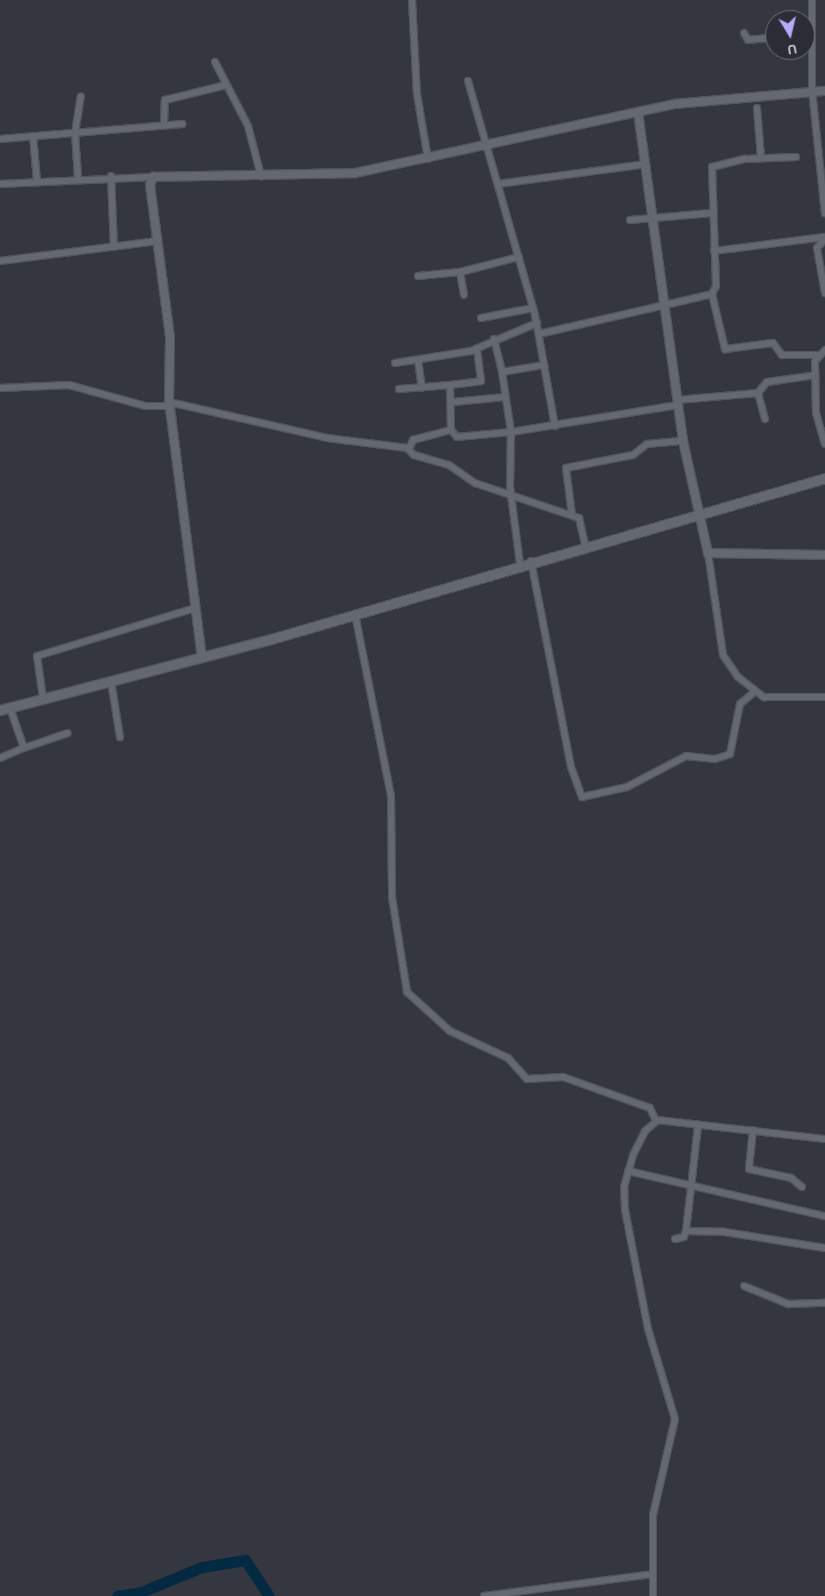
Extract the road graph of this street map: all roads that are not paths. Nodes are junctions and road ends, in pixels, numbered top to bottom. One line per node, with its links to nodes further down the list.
1 (412, 0): 21 (street)
2 (744, 33): 3 (street)
3 (765, 38)
4 (810, 60): 8 (street)
5 (215, 62): 7 (street)
6 (468, 81): 18 (street)
7 (226, 85): 13 (street); 24 (street)
8 (812, 90): 9 (street); 12 (street); 31 (street)
9 (825, 91)
10 (81, 96): 15 (street)
11 (757, 108): 20 (street)
12 (638, 112): 18 (street); 22 (street)
13 (164, 124): 14 (street); 15 (street)
14 (182, 124)
15 (76, 133): 16 (street); 26 (street)
16 (33, 136): 17 (street); 27 (street)
17 (0, 139)
18 (487, 146): 21 (street); 29 (street)
19 (796, 157): 20 (street)
20 (761, 158): 30 (street)
21 (428, 159): 24 (street)
22 (645, 164): 29 (street); 32 (street)
23 (111, 176): 25 (street); 26 (street); 36 (street)
24 (261, 176): 25 (street)
25 (153, 177): 35 (street)
26 (78, 178): 27 (street)
27 (37, 180): 28 (street)
28 (0, 184)
29 (498, 184): 38 (street)
30 (712, 213): 32 (street); 37 (street)
31 (825, 214)
32 (654, 218): 33 (street); 45 (street)
33 (630, 220)
34 (825, 238): 37 (street); 42 (street)
35 (158, 241): 36 (street); 67 (street)
36 (114, 247): 39 (street)
37 (714, 251): 43 (street)
38 (519, 257): 40 (street); 46 (street)
39 (0, 261)
40 (460, 272): 41 (street); 44 (street)
41 (418, 276)
42 (825, 293)
43 (712, 294): 45 (street); 53 (street)
44 (464, 296)
45 (665, 303): 49 (street); 66 (street)
46 (533, 308): 47 (street); 48 (street)
47 (481, 318)
48 (537, 323): 49 (street); 50 (street)
49 (539, 334): 56 (street)
50 (494, 339): 51 (street); 57 (street)
51 (476, 348): 54 (street); 59 (street)
52 (825, 350): 53 (street)
53 (818, 355): 58 (street)
54 (418, 360): 55 (street); 61 (street)
55 (395, 363)
56 (544, 364): 57 (street); 69 (street)
57 (502, 372): 64 (street)
58 (816, 375): 63 (street); 73 (street)
59 (450, 385): 61 (street); 65 (street)
60 (0, 388): 67 (street)
61 (422, 388): 62 (street)
62 (399, 389)
63 (758, 393): 66 (street); 68 (street)
64 (505, 397): 65 (street); 71 (street)
65 (453, 402): 70 (street)
66 (677, 402): 69 (street); 72 (street)
67 (170, 404): 74 (street); 85 (street)
68 (765, 419)
69 (555, 426): 71 (street)
70 (451, 430): 71 (street); 74 (street)
71 (511, 432): 76 (street)
72 (683, 441): 77 (street); 78 (street)
73 (825, 444)
74 (410, 449): 76 (street)
75 (825, 478): 77 (main road)
76 (512, 495): 78 (street); 84 (street)
77 (698, 512): 79 (main road); 80 (street)
78 (572, 515): 79 (street)
79 (585, 544): 83 (main road)
80 (708, 550): 81 (street); 82 (street); 89 (street)
81 (825, 550)
82 (825, 555)
83 (531, 561): 84 (main road); 89 (street)
84 (520, 564): 86 (main road)
85 (196, 608): 87 (street); 91 (street)
86 (355, 614): 87 (main road); 98 (street)
87 (202, 658): 88 (main road)
88 (111, 681): 91 (main road); 95 (street)
89 (753, 693): 90 (street)
90 (825, 697)
91 (43, 698): 92 (main road)
92 (10, 708): 93 (main road); 96 (street)
93 (0, 710)
94 (68, 733): 96 (street)
95 (120, 737)
96 (24, 748): 97 (street)
97 (0, 758)
98 (656, 1121): 99 (street); 102 (street)
99 (698, 1125): 100 (street); 103 (street)
100 (753, 1130): 101 (street); 104 (street)
101 (825, 1139)
102 (628, 1171): 103 (street); 111 (street)
103 (690, 1184): 105 (street); 106 (street)
104 (802, 1187)
105 (825, 1216)
106 (686, 1231): 107 (street); 108 (street)
107 (675, 1239)
108 (825, 1248)
109 (744, 1286): 110 (street)
110 (825, 1303)
111 (653, 1574): 112 (street); 113 (street)
112 (484, 1596)
113 (653, 1596)

